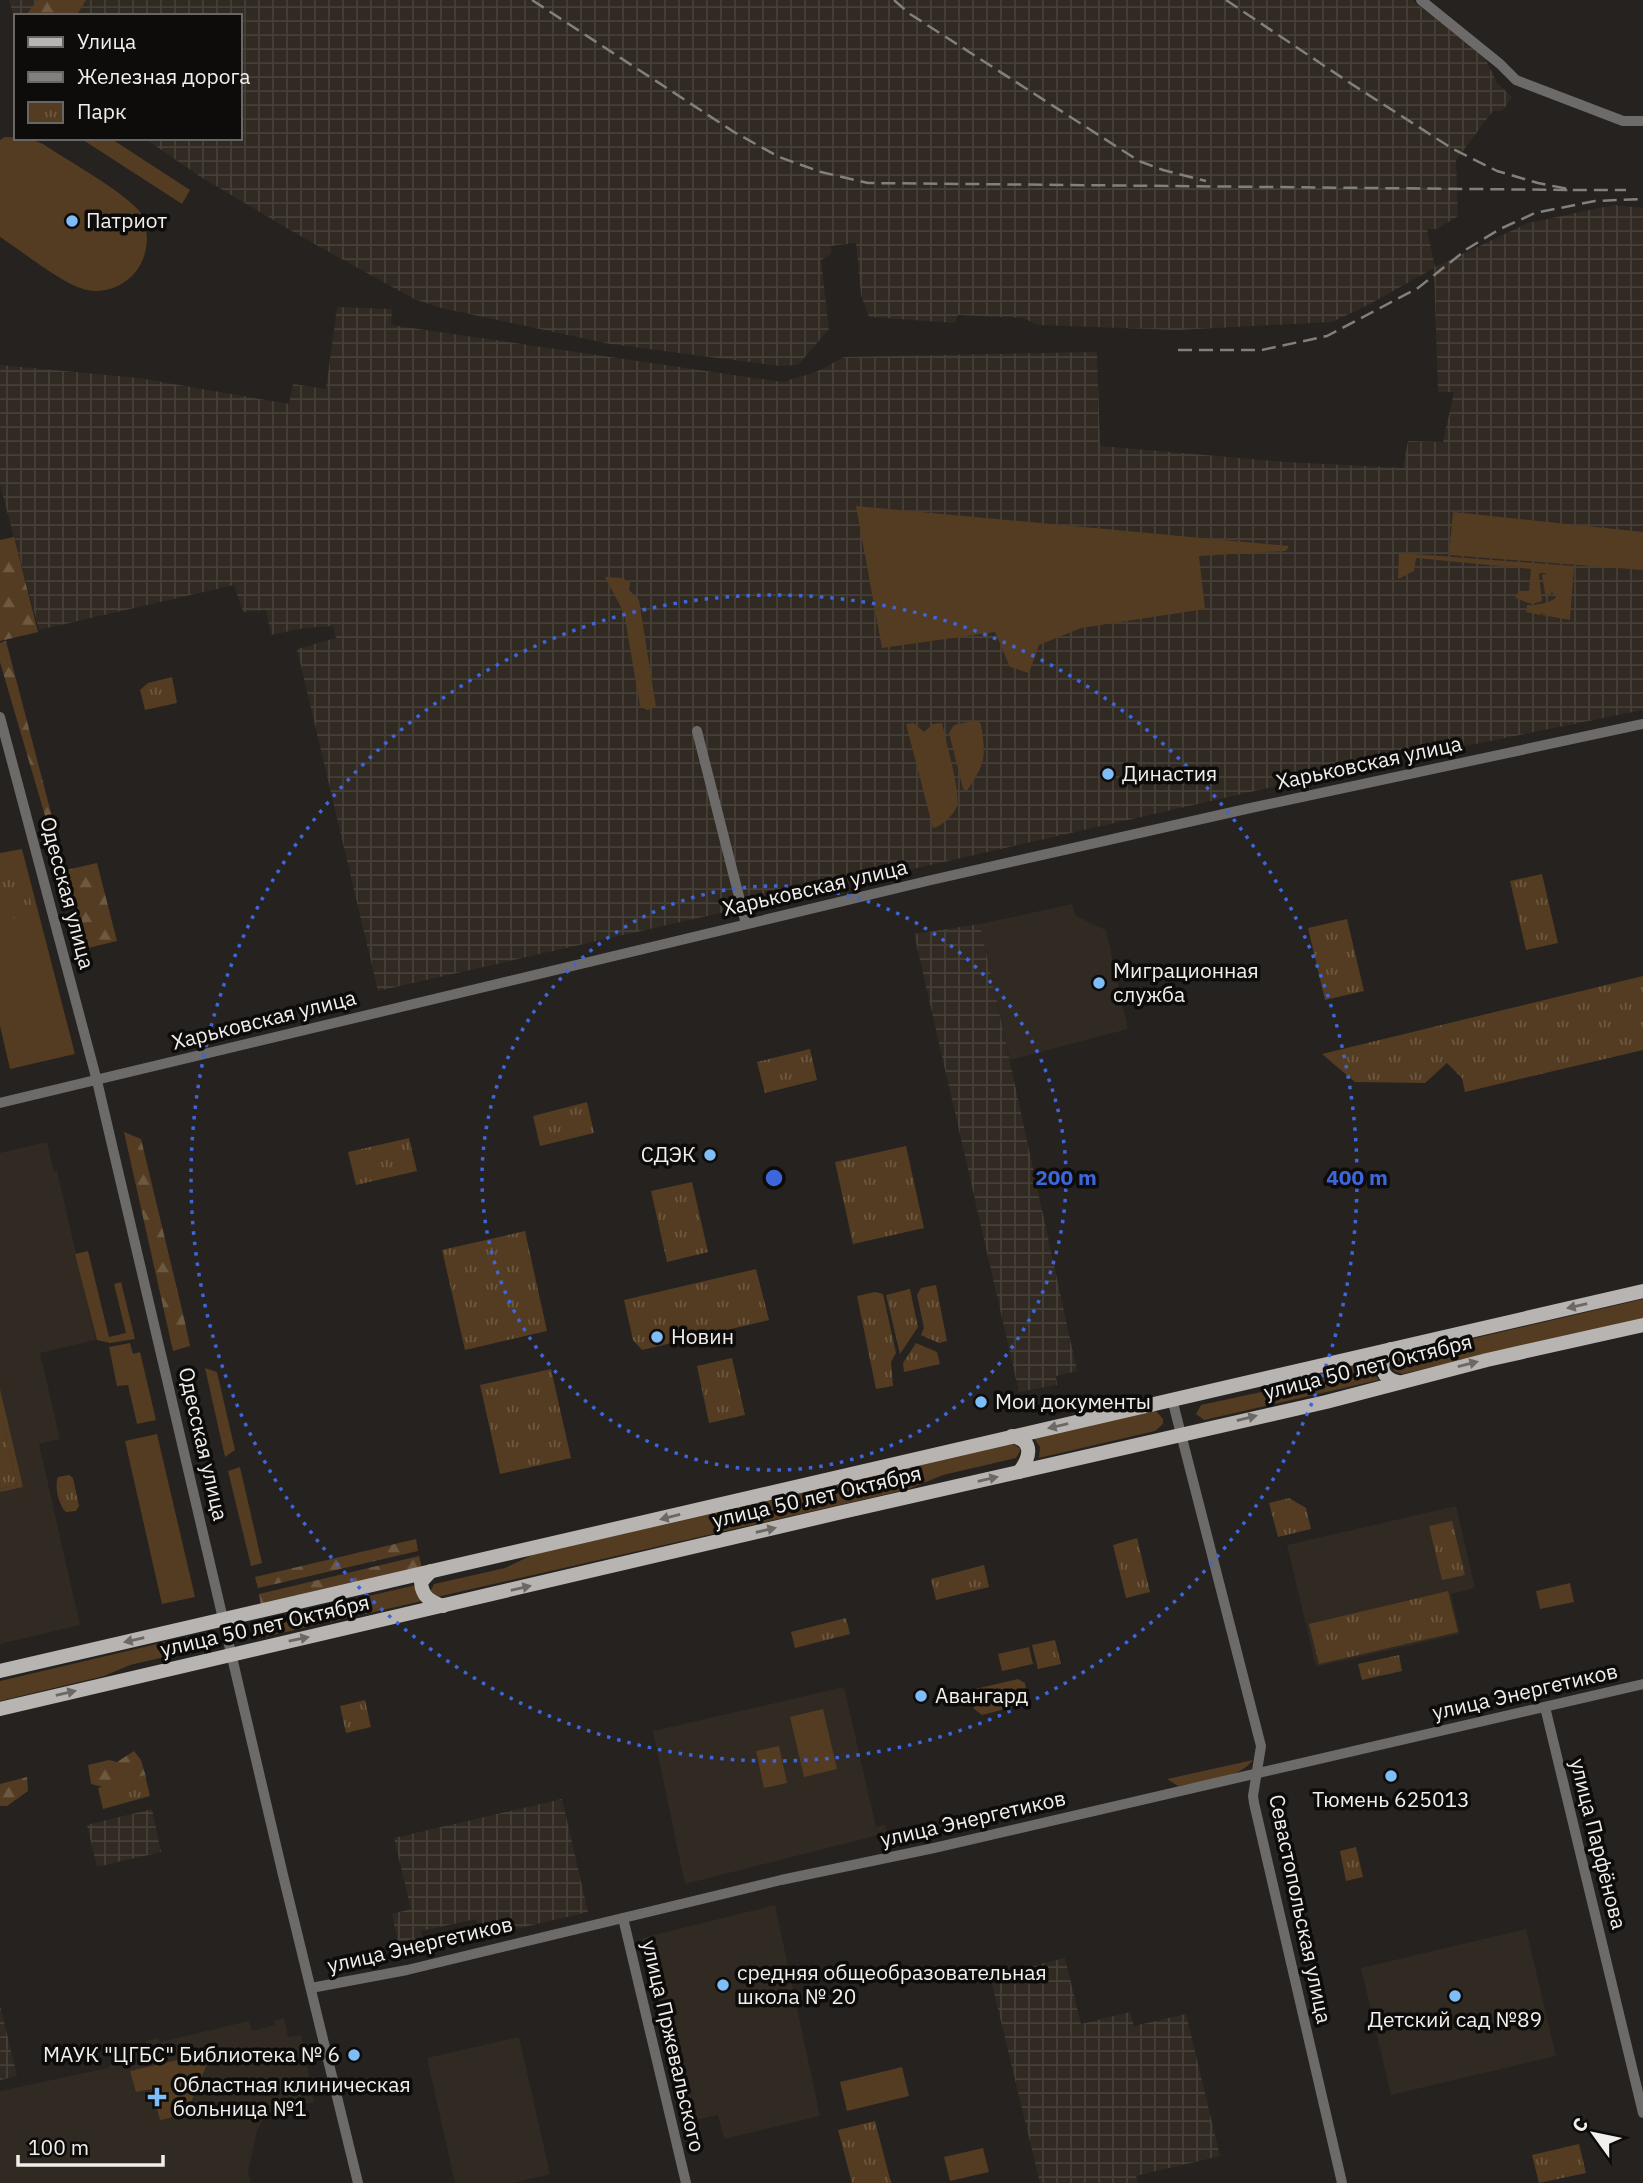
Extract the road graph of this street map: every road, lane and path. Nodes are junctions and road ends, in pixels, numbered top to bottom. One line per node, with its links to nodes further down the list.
1 (1421, 0): 2 (street)
2 (1643, 121)
3 (0, 717): 7 (street, Одесская улица)
4 (1643, 724): 6 (street, Харьковская улица)
5 (697, 731): 6 (street)
6 (747, 924): 7 (street, Харьковская улица)
7 (97, 1081): 8 (street, Харьковская улица); 19 (street, Одесская улица)
8 (0, 1103)
9 (1643, 1291): 11 (main road, улица 50 лет Октября, one-way to 11)
10 (1643, 1325): 12 (main road, улица 50 лет Октября, one-way to 10)
11 (1391, 1349): 12 (main road); 13 (main road, улица 50 лет Октября)
12 (1398, 1382): 14 (main road, улица 50 лет Октября, one-way to 12)
13 (1172, 1399): 14 (street, Севастопольская улица); 15 (main road, улица 50 лет Октября, one-way to 15)
14 (1181, 1435): 16 (main road, улица 50 лет Октября); 25 (street, Севастопольская улица)
15 (1012, 1436): 16 (main road); 17 (main road, улица 50 лет Октября, one-way to 17)
16 (1019, 1472): 18 (main road, улица 50 лет Октября, one-way to 16)
17 (431, 1571): 18 (main road); 19 (main road, улица 50 лет Октября)
18 (443, 1606): 20 (main road, улица 50 лет Октября, one-way to 18)
19 (224, 1619): 20 (street, Одесская улица); 21 (main road, улица 50 лет Октября, one-way to 21)
20 (233, 1654): 24 (main road, улица 50 лет Октября, one-way to 20); 27 (street, Одесская улица)
21 (0, 1671)
22 (1643, 1684): 23 (street, улица Энергетиков)
23 (1545, 1707): 25 (street, улица Энергетиков); 28 (street, улица Парфёнова)
24 (0, 1709)
25 (1258, 1773): 26 (street, улица Энергетиков); 31 (street, Севастопольская улица)
26 (623, 1918): 27 (street, улица Энергетиков); 30 (street, улица Пржевальского)
27 (311, 1988): 29 (street, Одесская улица)
28 (1643, 2113)
29 (358, 2183)
30 (685, 2183)
31 (1342, 2183)

